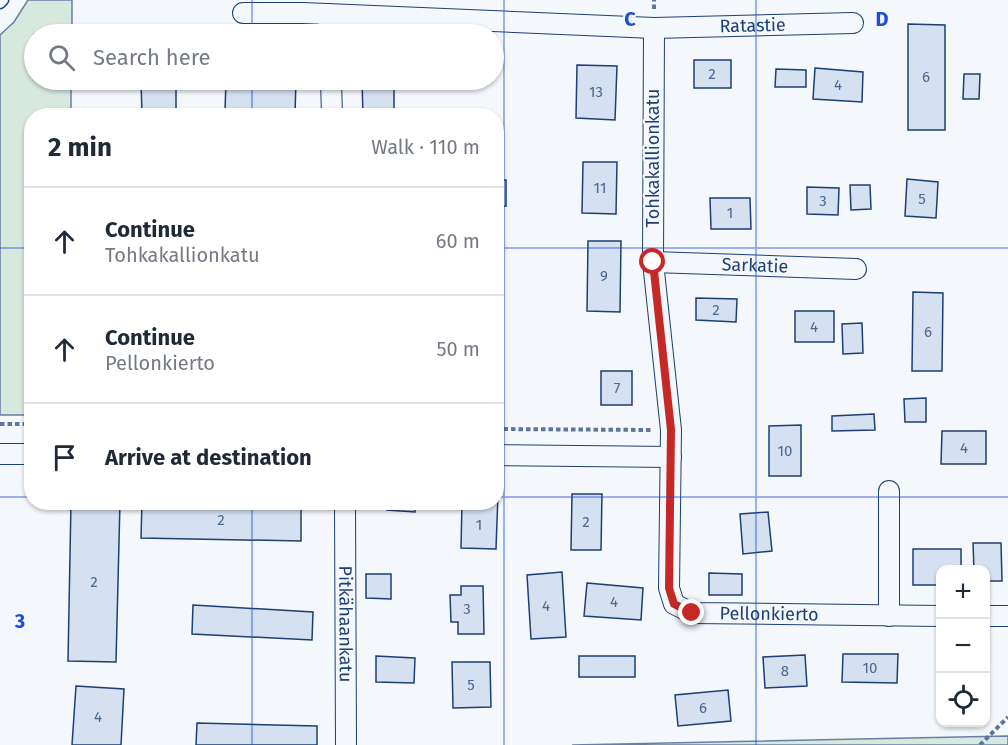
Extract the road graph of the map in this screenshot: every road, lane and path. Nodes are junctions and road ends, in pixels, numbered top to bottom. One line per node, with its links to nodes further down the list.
1 (243, 13): 2 (street)
2 (329, 15): 4 (street); 5 (street)
3 (853, 23): 5 (street, Ratastie)
4 (329, 24)
5 (654, 28): 8 (street, Tohkakallionkatu)
6 (331, 90): 7 (street)
7 (332, 108)
8 (653, 262): 9 (street, Sarkatie); 13 (street, Tohkakallionkatu)
9 (856, 269)
10 (0, 424): 11 (path)
11 (24, 424)
12 (504, 429): 13 (path)
13 (671, 430): 17 (street, Tohkakallionkatu)
14 (0, 454): 15 (street)
15 (24, 454)
16 (504, 455): 17 (street)
17 (671, 457): 20 (street, Pellonkierto)
18 (888, 491): 20 (street)
19 (345, 510): 25 (street, Pitkähaankatu)
20 (889, 616): 21 (street, Pellonkierto)
21 (936, 616)
22 (990, 616): 23 (street)
23 (1008, 616)
24 (1008, 717): 26 (path)
25 (346, 745)
26 (980, 745)

